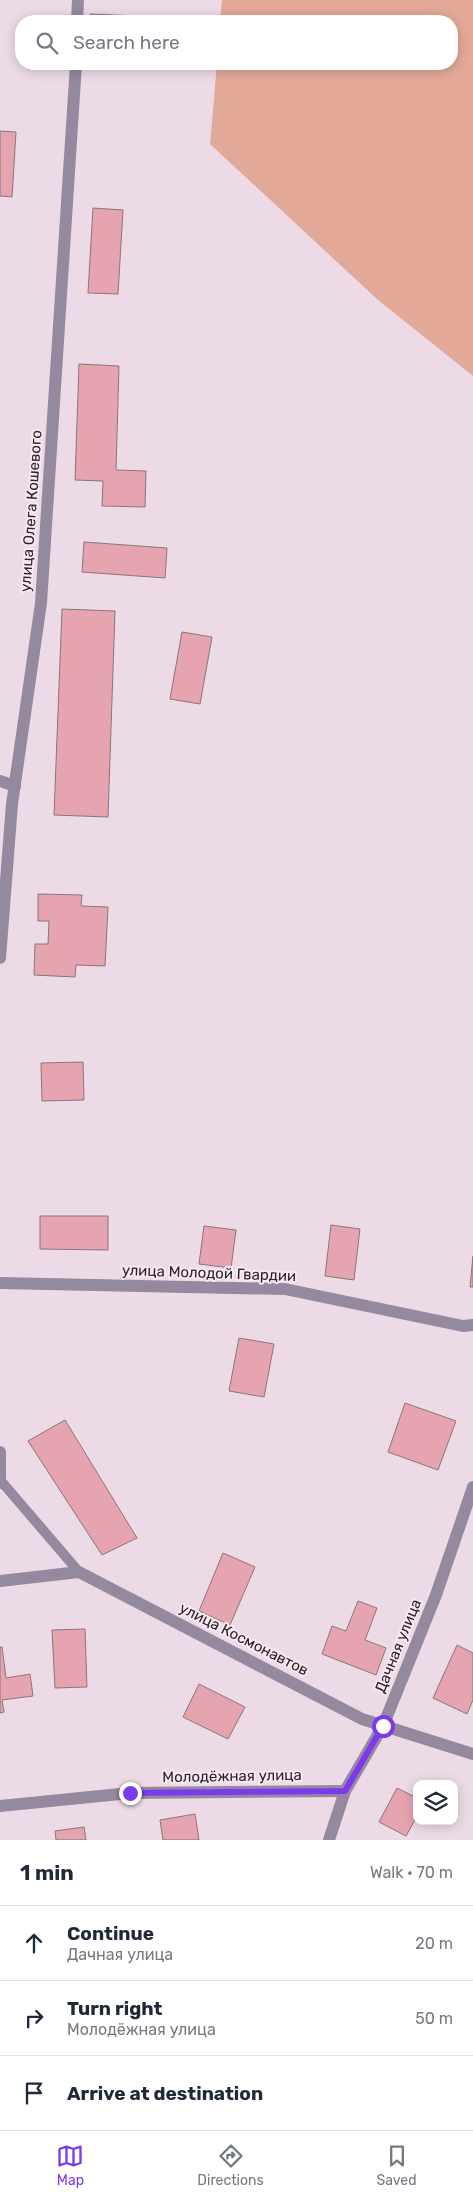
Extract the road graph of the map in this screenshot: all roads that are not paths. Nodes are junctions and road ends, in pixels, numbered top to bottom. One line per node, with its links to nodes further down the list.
1 (78, 0): 2 (street)
2 (77, 15)
3 (76, 70): 5 (street, улица Олега Кошевого)
4 (0, 781): 5 (street)
5 (15, 786): 6 (street, улица Олега Кошевого)
6 (0, 958)
7 (0, 1282): 8 (street, улица Молодой Гвардии)
8 (470, 1327)
9 (0, 1452): 10 (street)
10 (0, 1482): 12 (lane)
11 (473, 1487): 14 (street, Дачная улица)
12 (79, 1572): 13 (street); 14 (street, улица Космонавтов)
13 (0, 1581)
14 (383, 1726): 15 (street, улица Космонавтов); 16 (street, Дачная улица)
15 (473, 1754)
16 (345, 1791): 17 (street, Молодёжная улица); 18 (street, Дачная улица)
17 (0, 1806)
18 (329, 1840)

